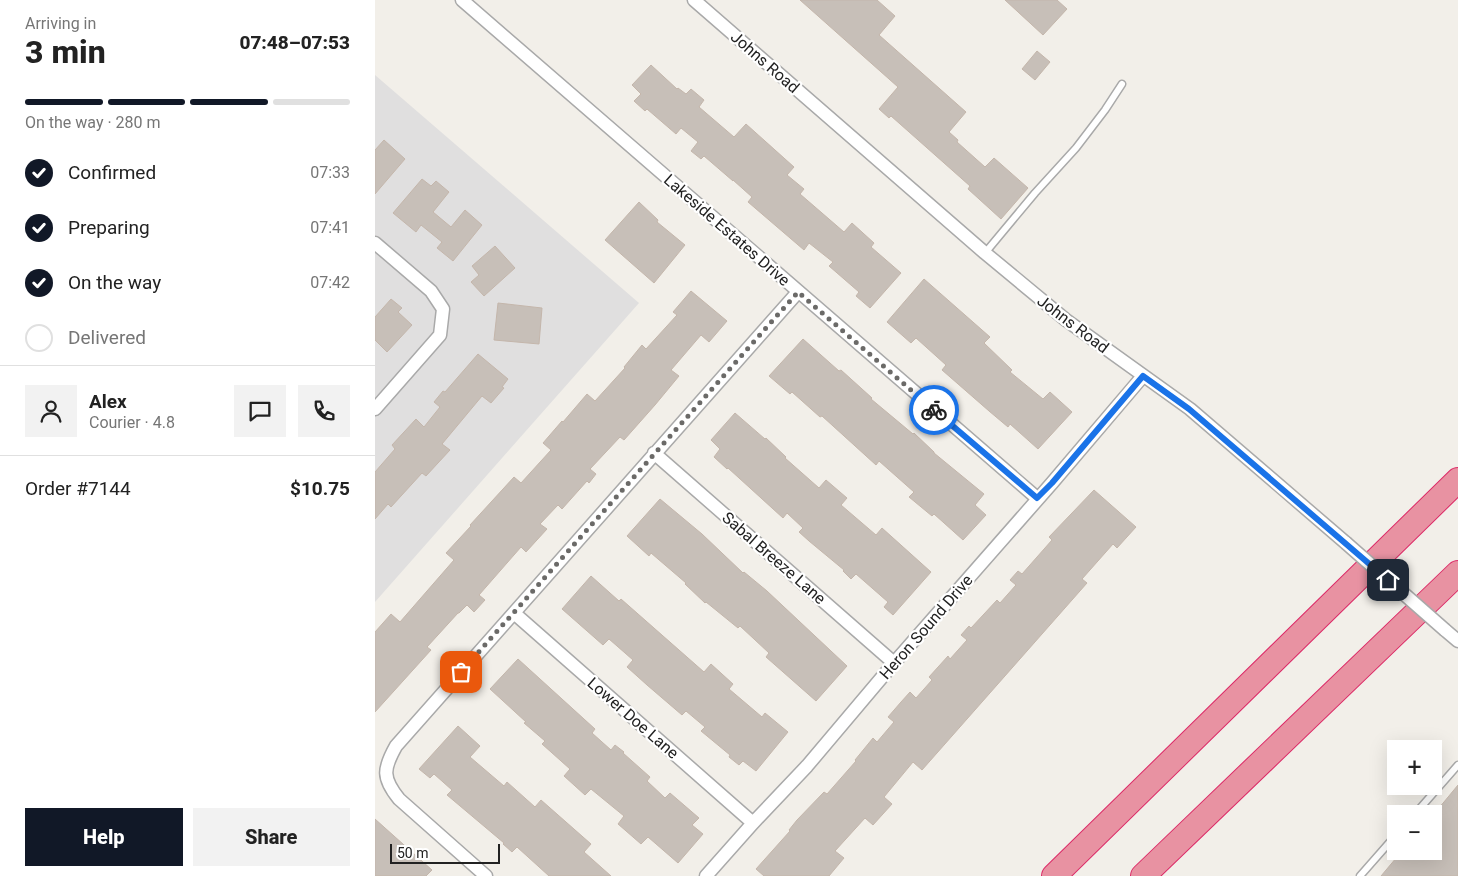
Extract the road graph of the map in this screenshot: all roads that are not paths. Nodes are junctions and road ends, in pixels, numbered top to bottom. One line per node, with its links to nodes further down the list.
1 (462, 0): 6 (street, Lakeside Estates Drive)
2 (694, 0): 5 (street, Johns Road)
3 (1122, 84): 5 (lane)
4 (375, 243): 8 (street)
5 (985, 253): 7 (street, Johns Road)
6 (798, 292): 9 (street); 11 (street, Lakeside Estates Drive)
7 (1143, 376): 11 (street, Heron Sound Drive); 14 (street, Johns Road, bridge)
8 (375, 409)
9 (654, 453): 13 (street); 15 (street, Sabal Breeze Lane)
10 (1458, 480): 22 (highway)
11 (1037, 498): 15 (street, Heron Sound Drive)
12 (1458, 573): 23 (highway)
13 (514, 613): 18 (street, Lower Doe Lane); 20 (street)
14 (1458, 641)
15 (894, 662): 18 (street, Heron Sound Drive)
16 (1458, 764): 17 (lane)
17 (1423, 805)
18 (753, 823): 21 (street, Heron Sound Drive)
19 (1387, 845): 24 (lane)
20 (487, 876)
21 (706, 876)
22 (1054, 876)
23 (1143, 876)
24 (1360, 876)

